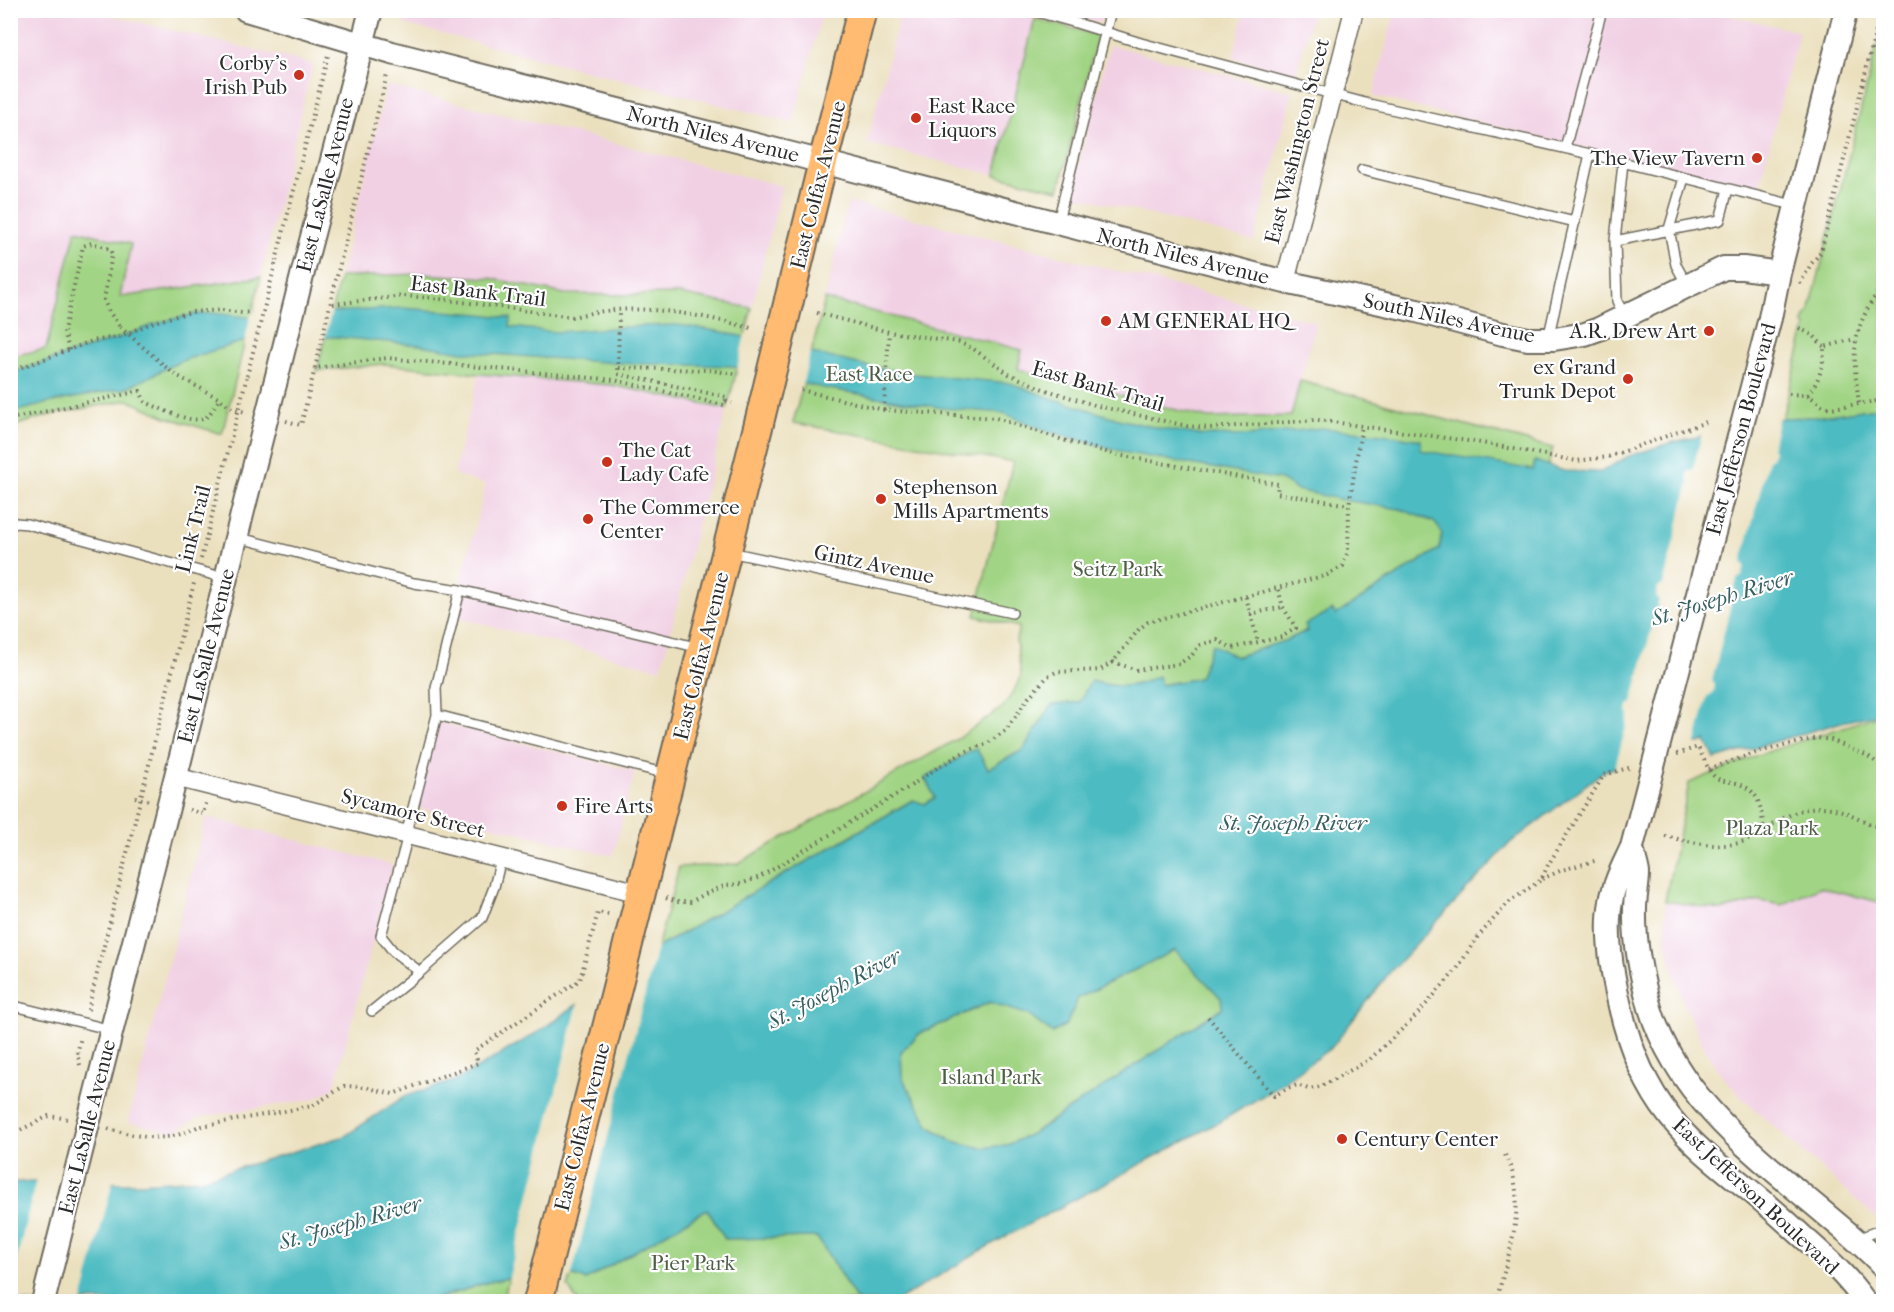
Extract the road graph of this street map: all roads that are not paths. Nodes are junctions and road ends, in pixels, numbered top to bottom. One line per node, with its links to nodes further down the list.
1 (246, 10): 10 (street, North Niles Avenue)
2 (371, 10): 10 (street, East LaSalle Avenue)
3 (862, 10): 14 (main road, East Colfax Avenue)
4 (1030, 10): 9 (lane)
5 (1112, 10): 9 (lane)
6 (1354, 10): 11 (street, East Washington Street)
7 (1602, 10): 12 (lane)
8 (1842, 12): 19 (street, East Jefferson Boulevard)
9 (1106, 32): 11 (lane); 21 (lane)
10 (362, 45): 14 (street, North Niles Avenue); 30 (street, East LaSalle Avenue, bridge)
11 (1333, 95): 12 (lane); 25 (street, East Washington Street)
12 (1565, 148): 13 (lane)
13 (1590, 154): 15 (lane); 20 (lane)
14 (823, 162): 21 (street, North Niles Avenue); 31 (main road, East Colfax Avenue, bridge)
15 (1623, 162): 17 (lane); 23 (lane)
16 (1362, 170): 20 (lane)
17 (1684, 178): 18 (lane); 22 (lane)
18 (1728, 189): 19 (lane); 22 (lane)
19 (1797, 206): 24 (street, East Jefferson Boulevard)
20 (1575, 222): 28 (lane)
21 (1057, 224): 25 (street, North Niles Avenue)
22 (1670, 229): 23 (lane); 26 (lane)
23 (1615, 241): 27 (lane)
24 (1779, 273): 26 (street, South Niles Avenue); 40 (street, East Jefferson Boulevard, bridge)
25 (1285, 282): 28 (street, South Niles Avenue)
26 (1687, 285): 27 (street, South Niles Avenue)
27 (1625, 317): 28 (street, South Niles Avenue)
28 (1548, 339)
29 (10, 526): 32 (lane)
30 (236, 537): 32 (street, East LaSalle Avenue); 33 (lane)
31 (728, 552): 34 (lane, Gintz Avenue); 35 (main road, East Colfax Avenue)
32 (225, 578): 38 (street, East LaSalle Avenue)
33 (460, 591): 35 (lane); 36 (lane)
34 (1012, 613)
35 (703, 649): 37 (main road, East Colfax Avenue)
36 (437, 715): 37 (lane); 39 (lane)
37 (671, 775): 42 (main road, East Colfax Avenue)
38 (175, 777): 39 (street, Sycamore Street); 46 (street, East LaSalle Avenue)
39 (407, 835): 41 (street, Sycamore Street); 43 (lane)
40 (1632, 847): 48 (street, East Jefferson Boulevard); 52 (street, East Jefferson Boulevard)
41 (501, 858): 42 (street, Sycamore Street); 43 (lane)
42 (653, 895): 51 (main road, East Colfax Avenue)
43 (420, 972): 45 (lane)
44 (10, 1005): 46 (lane)
45 (372, 1011)
46 (112, 1030): 50 (street, East LaSalle Avenue)
47 (1884, 1228): 48 (lane)
48 (1856, 1239): 49 (street, East Jefferson Boulevard)
49 (1884, 1268)
50 (43, 1302)
51 (538, 1302)
52 (1865, 1302)

